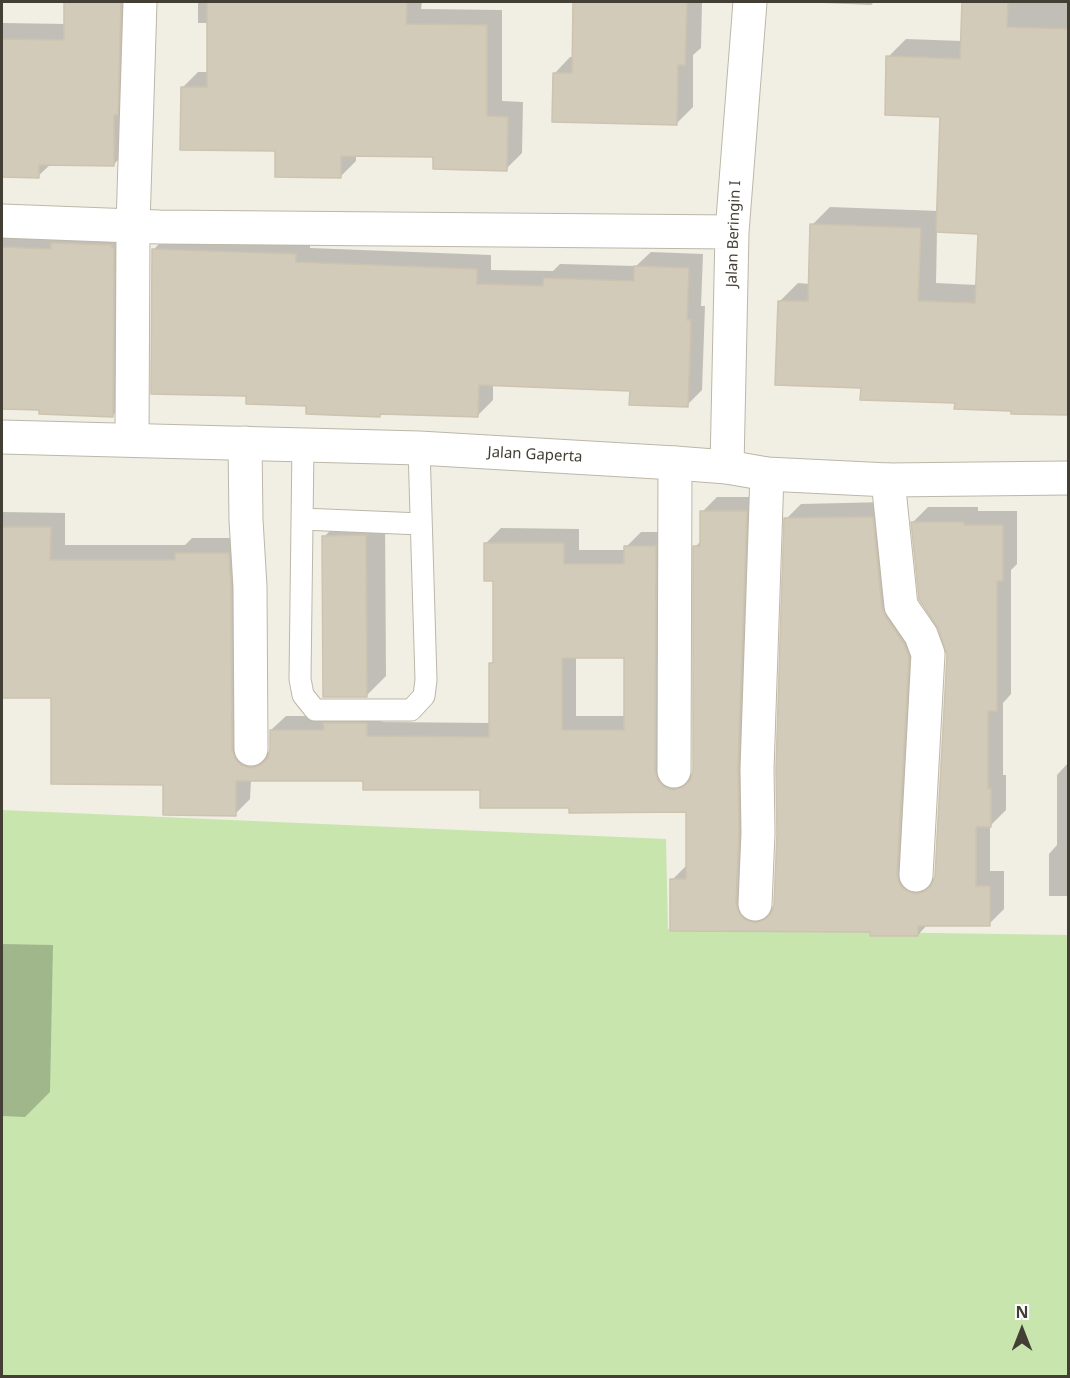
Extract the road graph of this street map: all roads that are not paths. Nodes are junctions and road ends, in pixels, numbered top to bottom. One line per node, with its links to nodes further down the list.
1 (140, 2): 4 (street)
2 (750, 2): 5 (street, Jalan Beringin I)
3 (2, 221): 4 (street)
4 (133, 225): 5 (street); 7 (street)
5 (732, 232): 12 (street, Jalan Beringin I)
6 (2, 437): 7 (street, Jalan Gaperta)
7 (132, 440): 8 (street, Jalan Gaperta)
8 (245, 443): 9 (street, Jalan Gaperta); 18 (street)
9 (303, 445): 10 (street, Jalan Gaperta); 16 (lane)
10 (419, 448): 11 (street, Jalan Gaperta); 17 (lane)
11 (675, 463): 12 (street, Jalan Gaperta); 19 (street)
12 (727, 467): 13 (street, Jalan Gaperta)
13 (767, 474): 15 (street, Jalan Gaperta); 21 (street)
14 (1068, 478): 15 (street, Jalan Gaperta)
15 (888, 480): 20 (street)
16 (302, 519): 17 (lane); 17 (lane)
17 (421, 524)
18 (251, 748)
19 (674, 771)
20 (916, 875)
21 (755, 904)

